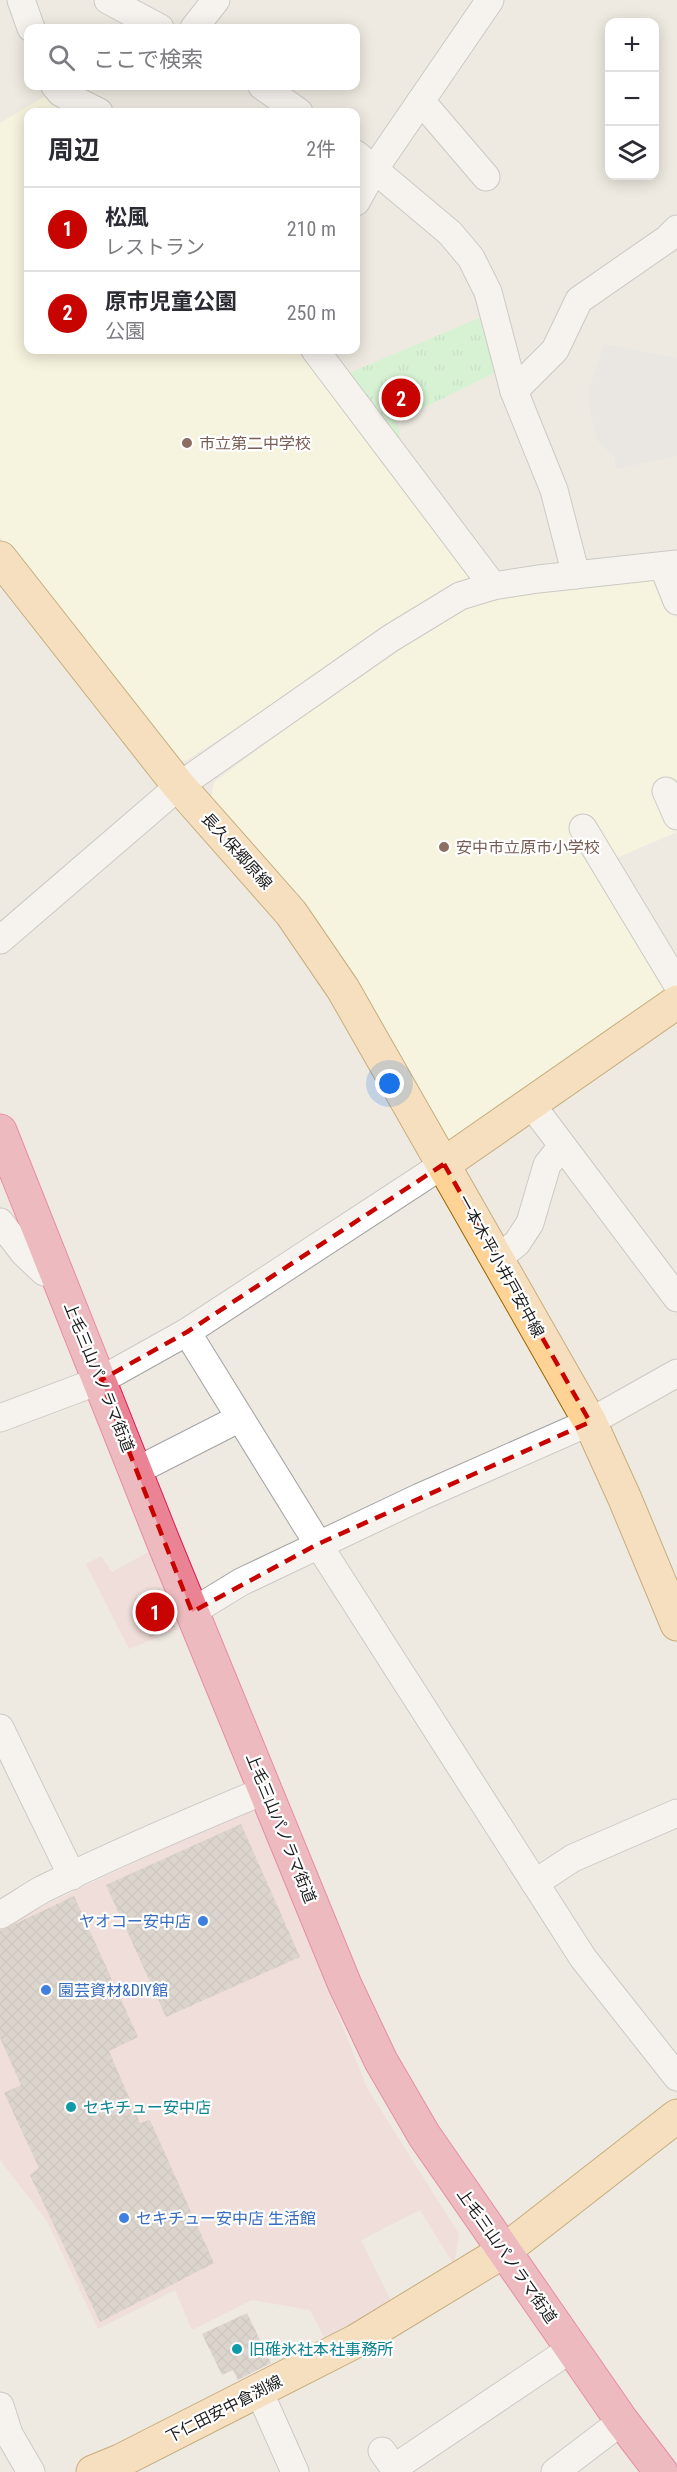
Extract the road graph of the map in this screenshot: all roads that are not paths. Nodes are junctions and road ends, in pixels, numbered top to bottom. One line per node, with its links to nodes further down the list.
1 (21, 0): 5 (street)
2 (108, 0): 6 (street)
3 (216, 0): 7 (street)
4 (490, 0): 10 (street)
5 (30, 24)
6 (153, 24)
7 (197, 24)
8 (58, 90): 11 (street)
9 (268, 90): 12 (street)
10 (421, 101): 13 (street); 14 (street)
11 (91, 108)
12 (293, 108)
13 (365, 161): 15 (street); 18 (street)
14 (486, 177)
15 (360, 184)
16 (677, 229): 18 (street)
17 (318, 354): 22 (street)
18 (514, 391): 21 (street)
19 (0, 558): 24 (main road, 長久保郷原線)
20 (670, 565): 21 (street); 23 (street)
21 (576, 575): 22 (street)
22 (493, 586): 24 (street)
23 (677, 601)
24 (179, 786): 28 (street); 34 (main road, 長久保郷原線)
25 (666, 791): 26 (street)
26 (677, 816)
27 (583, 828): 29 (street)
28 (0, 940)
29 (677, 984)
30 (677, 1002): 31 (main road)
31 (531, 1104): 33 (street); 34 (main road)
32 (0, 1131): 37 (highway, 上毛三山パノラマ街道)
33 (562, 1146): 36 (street); 38 (street)
34 (444, 1164): 36 (main road, 一本木平小井戸安中線); 39 (street)
35 (0, 1222): 37 (street)
36 (497, 1259): 44 (main road, 一本木平小井戸安中線)
37 (55, 1266): 41 (highway, 上毛三山パノラマ街道)
38 (677, 1298)
39 (187, 1332): 41 (street); 43 (street)
40 (677, 1373): 44 (street)
41 (101, 1380): 42 (street); 45 (highway, 上毛三山パノラマ街道)
42 (0, 1418)
43 (240, 1418): 45 (street); 46 (street)
44 (590, 1422): 46 (street); 48 (main road, 一本木平小井戸安中線)
45 (136, 1471): 47 (highway, 上毛三山パノラマ街道)
46 (318, 1544): 47 (street); 53 (street)
47 (192, 1612): 50 (highway, 上毛三山パノラマ街道)
48 (677, 1624)
49 (0, 1728): 52 (street)
50 (266, 1790): 52 (street); 57 (highway, 上毛三山パノラマ街道)
51 (677, 1813): 53 (street)
52 (72, 1876): 54 (street)
53 (535, 1883): 55 (street)
54 (0, 1915)
55 (677, 2077)
56 (677, 2116): 57 (main road, 下仁田安中倉渕線)
57 (504, 2251): 58 (highway, 上毛三山パノラマ街道); 59 (main road, 下仁田安中倉渕線)
58 (572, 2349): 61 (highway, 上毛三山パノラマ街道); 62 (street)
59 (259, 2391): 64 (main road, 下仁田安中倉渕線); 65 (street)
60 (0, 2406): 63 (street)
61 (622, 2421): 66 (street); 67 (highway, 上毛三山パノラマ街道)
62 (382, 2451)
63 (31, 2472)
64 (93, 2472)
65 (295, 2472)
66 (555, 2472)
67 (661, 2472)

